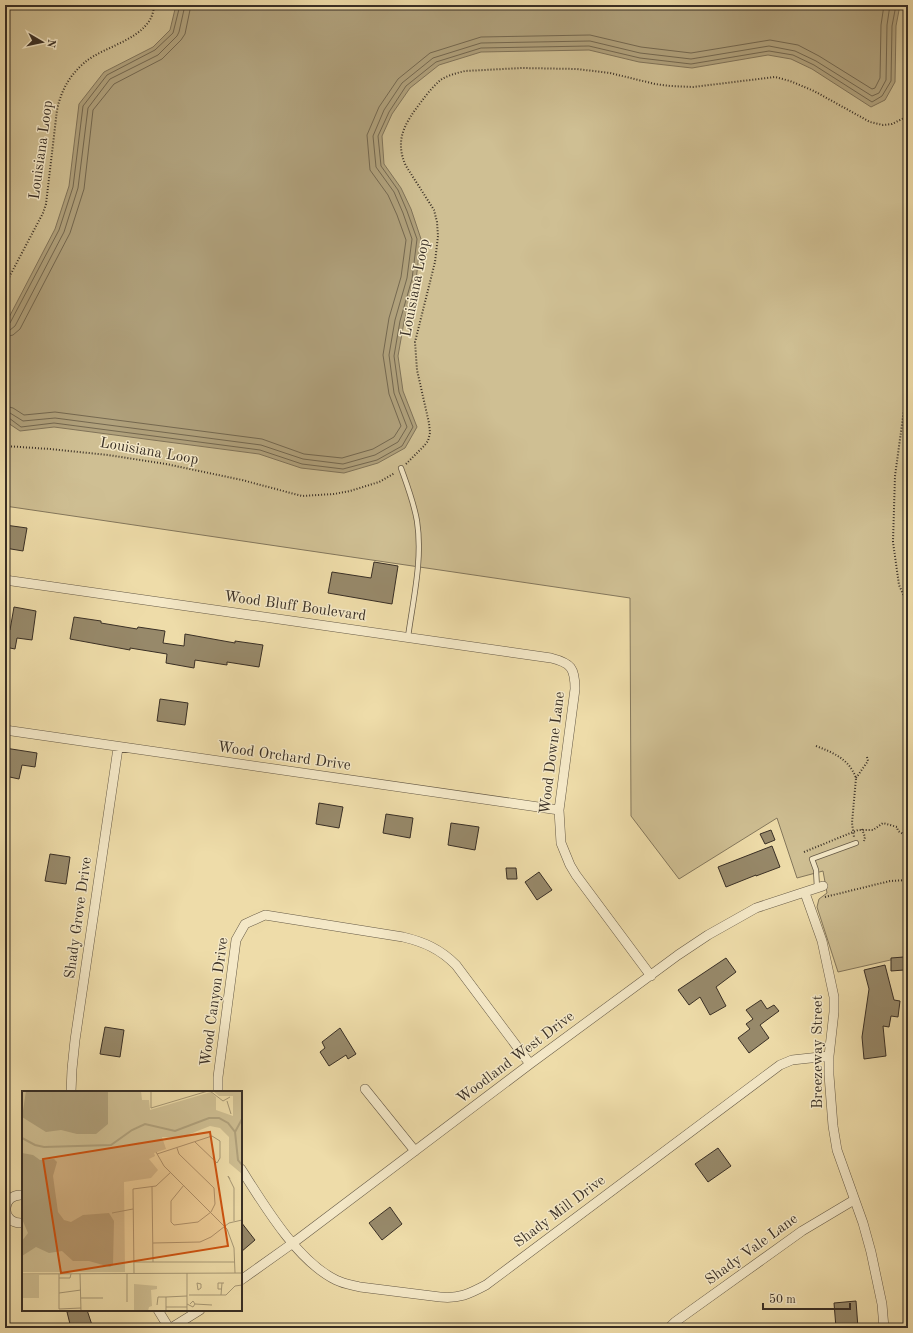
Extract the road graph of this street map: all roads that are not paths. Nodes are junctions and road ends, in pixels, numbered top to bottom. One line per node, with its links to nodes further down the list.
1 (401, 468): 3 (lane)
2 (5, 580): 3 (street, Wood Bluff Boulevard)
3 (408, 638): 4 (street, Wood Bluff Boulevard)
4 (574, 674): 7 (street, Wood Downe Lane)
5 (5, 730): 6 (street, Wood Orchard Drive)
6 (118, 748): 7 (street, Wood Orchard Drive); 15 (street, Shady Grove Drive)
7 (559, 810): 11 (street, Wood Downe Lane)
8 (856, 843): 9 (lane)
9 (820, 887): 10 (street, Woodland West Drive)
10 (805, 893): 11 (street, Woodland West Drive); 12 (street, Breezeway Street)
11 (651, 976): 13 (street, Woodland West Drive)
12 (829, 1056): 20 (street, Breezeway Street); 22 (street, Shady Mill Drive)
13 (530, 1064): 16 (street, Wood Canyon Drive); 17 (street, Woodland West Drive)
14 (365, 1090): 17 (street)
15 (71, 1091)
16 (218, 1091)
17 (415, 1151): 22 (street, Woodland West Drive)
18 (242, 1170): 22 (street)
19 (22, 1195): 21 (street)
20 (854, 1200): 27 (street, Shady Vale Lane); 28 (street, Breezeway Street)
21 (22, 1223)
22 (293, 1243): 23 (street, Woodland West Drive)
23 (242, 1279)
24 (159, 1311): 26 (street)
25 (198, 1311): 26 (street)
26 (170, 1328)
27 (669, 1328)
28 (884, 1328)

